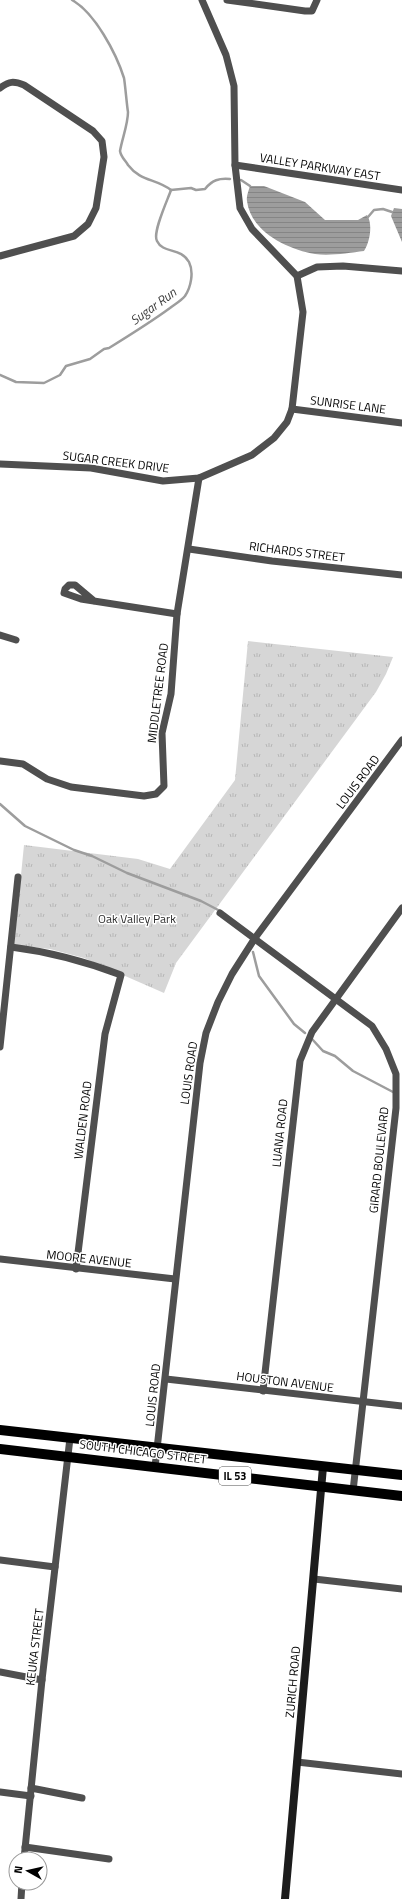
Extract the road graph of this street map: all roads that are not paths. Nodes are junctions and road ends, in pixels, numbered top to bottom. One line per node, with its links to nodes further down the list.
1 (202, 0): 5 (street)
2 (226, 0): 3 (street)
3 (317, 0)
4 (0, 88): 7 (street)
5 (235, 165): 6 (street, VALLEY PARKWAY EAST); 9 (street)
6 (402, 190)
7 (0, 256)
8 (402, 271): 9 (street)
9 (297, 276): 10 (street, SUGAR CREEK DRIVE)
10 (292, 409): 11 (street, SUNRISE LANE); 13 (street, SUGAR CREEK DRIVE)
11 (402, 423)
12 (0, 464): 13 (street, SUGAR CREEK DRIVE)
13 (199, 478): 14 (street, MIDDLETREE ROAD)
14 (189, 549): 15 (street, RICHARDS STREET); 17 (street, MIDDLETREE ROAD)
15 (402, 575)
16 (94, 601): 17 (street)
17 (177, 614): 21 (street, MIDDLETREE ROAD)
18 (0, 635): 19 (street)
19 (16, 640)
20 (402, 740): 26 (street, LOUIS ROAD)
21 (0, 761)
22 (18, 877): 27 (street)
23 (402, 908): 25 (street, LUANA ROAD)
24 (220, 913): 26 (street, GIRARD BOULEVARD)
25 (399, 918): 28 (street, LUANA ROAD)
26 (256, 938): 28 (street, GIRARD BOULEVARD); 32 (street, LOUIS ROAD)
27 (11, 946): 29 (street); 31 (street, WALDEN ROAD)
28 (335, 998): 34 (street, LUANA ROAD); 35 (street, GIRARD BOULEVARD)
29 (0, 1047)
30 (0, 1260): 31 (street, MOORE AVENUE)
31 (76, 1269): 32 (street, MOORE AVENUE)
32 (176, 1279): 33 (street, LOUIS ROAD)
33 (166, 1379): 34 (street, HOUSTON AVENUE); 39 (street, LOUIS ROAD)
34 (263, 1391): 35 (street, HOUSTON AVENUE)
35 (364, 1402): 36 (street, HOUSTON AVENUE); 44 (street, GIRARD BOULEVARD)
36 (402, 1406)
37 (0, 1430): 38 (main road, SOUTH CHICAGO STREET / IL 53)
38 (70, 1438): 39 (main road, SOUTH CHICAGO STREET / IL 53); 41 (street, KEUKA STREET)
39 (158, 1448): 42 (main road, SOUTH CHICAGO STREET / IL 53); 43 (street, LOUIS ROAD)
40 (0, 1449): 41 (main road, SOUTH CHICAGO STREET / IL 53)
41 (67, 1456): 43 (main road, SOUTH CHICAGO STREET / IL 53); 50 (street, KEUKA STREET)
42 (323, 1466): 44 (main road, SOUTH CHICAGO STREET / IL 53); 46 (street, ZURICH ROAD)
43 (155, 1467): 46 (main road, SOUTH CHICAGO STREET / IL 53)
44 (356, 1470): 45 (main road, SOUTH CHICAGO STREET / IL 53); 47 (street, GIRARD BOULEVARD)
45 (402, 1476)
46 (321, 1487): 47 (main road, SOUTH CHICAGO STREET / IL 53); 51 (street, ZURICH ROAD)
47 (353, 1491): 48 (main road, SOUTH CHICAGO STREET / IL 53)
48 (402, 1496)
49 (0, 1560): 50 (street)
50 (56, 1567): 54 (street, KEUKA STREET)
51 (314, 1579): 52 (street); 55 (street, ZURICH ROAD)
52 (402, 1589)
53 (0, 1672): 54 (street)
54 (42, 1680): 58 (street, KEUKA STREET)
55 (297, 1762): 56 (street); 63 (street, ZURICH ROAD)
56 (402, 1774)
57 (0, 1792): 58 (street)
58 (31, 1792): 59 (street); 60 (street, KEUKA STREET)
59 (82, 1798)
60 (25, 1847): 61 (street, KEUKA STREET); 62 (street)
61 (25, 1851)
62 (109, 1858)
63 (285, 1899)

